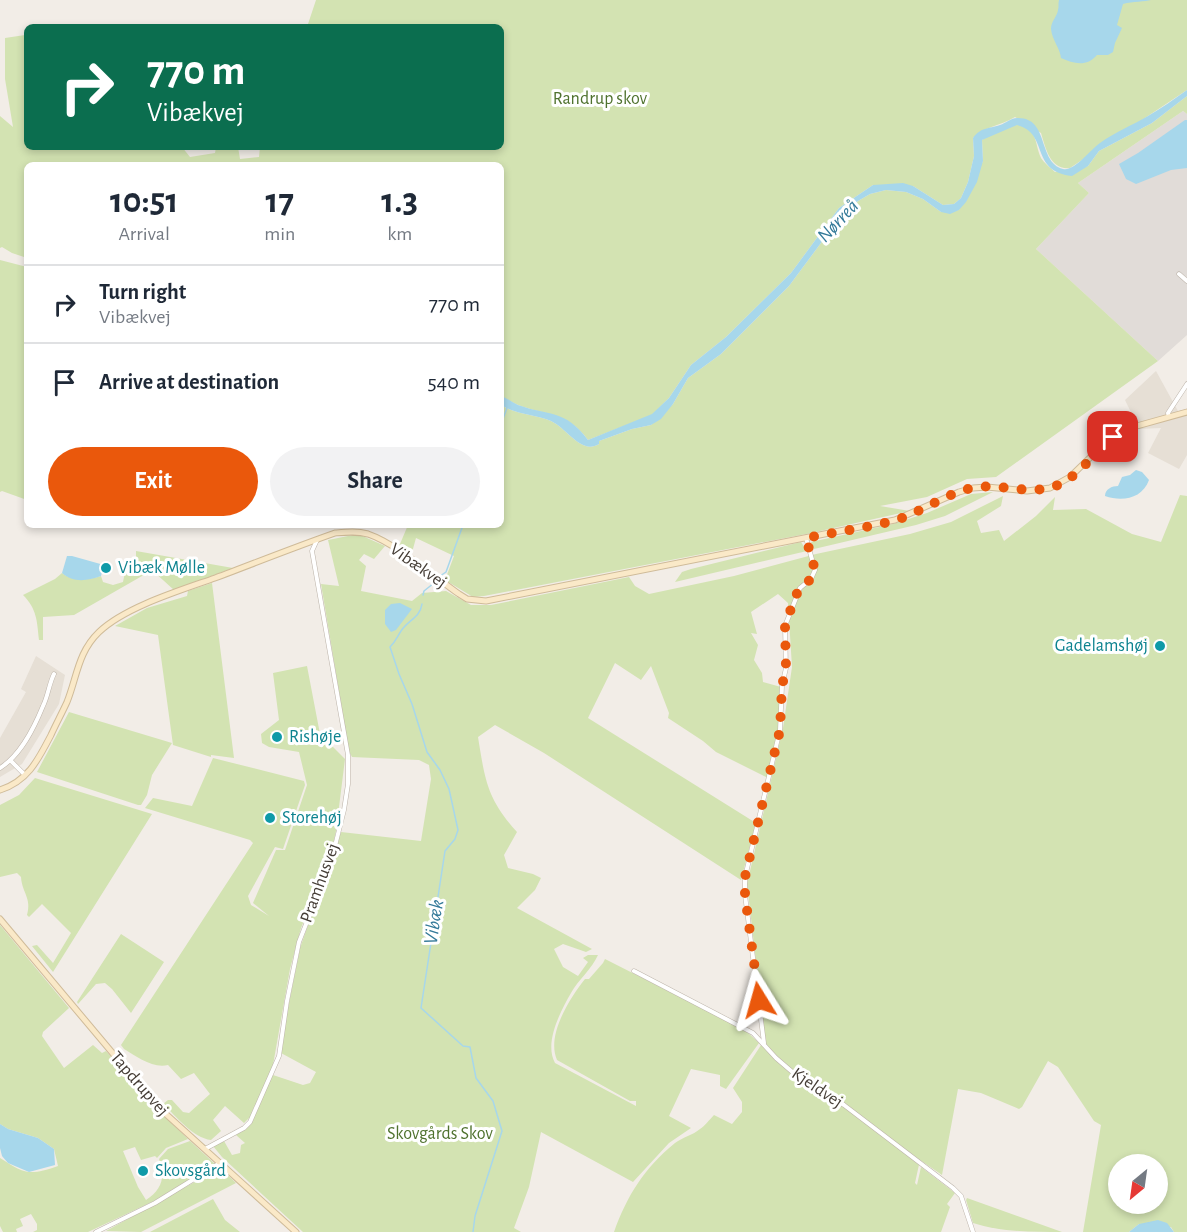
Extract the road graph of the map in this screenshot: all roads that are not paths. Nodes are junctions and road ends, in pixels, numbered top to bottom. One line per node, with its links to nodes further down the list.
1 (1179, 274): 2 (street)
2 (1187, 281)
3 (1187, 384): 5 (street)
4 (1187, 412): 5 (street, Vibækvej)
5 (1169, 417): 6 (street, Vibækvej)
6 (806, 538): 7 (street, Vibækvej); 17 (street)
7 (318, 539): 8 (street, Vibækvej); 9 (street)
8 (302, 546): 9 (street); 13 (street, Vibækvej)
9 (312, 551): 18 (street, Pramhusvej)
10 (54, 674): 11 (street)
11 (11, 761): 12 (street); 13 (street)
12 (0, 768)
13 (26, 776): 14 (street, Vibækvej)
14 (0, 790)
15 (0, 919): 18 (street, Tapdrupvej)
16 (634, 971): 17 (street, Kjeldvej)
17 (764, 1043): 22 (street, Kjeldvej)
18 (204, 1149): 19 (street, Tapdrupvej)
19 (220, 1163): 20 (street); 21 (street, Tapdrupvej)
20 (96, 1232)
21 (296, 1232)
22 (973, 1232)

